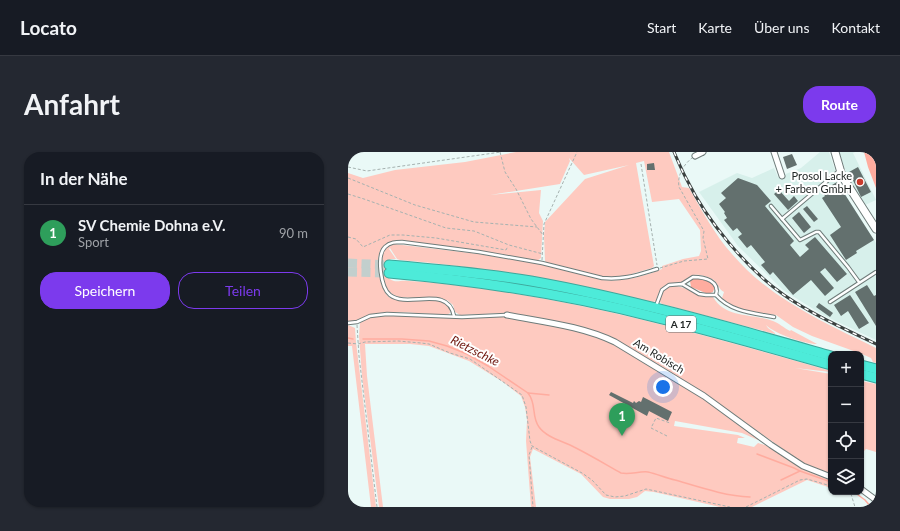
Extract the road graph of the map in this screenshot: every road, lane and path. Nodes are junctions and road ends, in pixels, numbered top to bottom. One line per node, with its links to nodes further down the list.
1 (500, 152): 8 (path); 15 (path)
2 (576, 152): 17 (path)
3 (702, 152): 6 (street)
4 (774, 152): 10 (street)
5 (835, 152): 9 (main road)
6 (696, 156): 22 (path)
7 (641, 164): 23 (path)
8 (348, 167)
9 (840, 170): 14 (lane); 16 (main road)
10 (782, 176)
11 (348, 178): 15 (path)
12 (348, 194): 19 (path)
13 (771, 206): 14 (lane)
14 (782, 219): 25 (lane)
15 (537, 227): 17 (path)
16 (876, 230)
17 (543, 236): 20 (path)
18 (348, 237): 19 (path)
19 (509, 245): 20 (path)
20 (543, 254): 21 (path)
21 (542, 263): 23 (lane); 31 (lane)
22 (657, 269): 23 (lane)
23 (653, 270)
24 (876, 272): 25 (lane)
25 (859, 282): 28 (lane)
26 (682, 284): 27 (lane); 27 (lane); 29 (lane)
27 (716, 295): 32 (lane)
28 (830, 302)
29 (655, 308): 37 (highway, A 17); 38 (highway, A 17)
30 (507, 315): 31 (lane, Am Robisch); 44 (street, Am Robisch)
31 (454, 316): 33 (lane, Am Robisch)
32 (774, 317)
33 (356, 322): 34 (lane, Am Robisch); 36 (path)
34 (348, 323)
35 (348, 343): 36 (path)
36 (358, 344): 43 (path); 49 (path)
37 (828, 355)
38 (828, 364)
39 (876, 369): 40 (highway)
40 (866, 372)
41 (670, 423): 42 (path)
42 (667, 436)
43 (532, 446): 50 (path); 51 (path)
44 (828, 476)
45 (828, 485): 52 (path)
46 (864, 491): 48 (street)
47 (851, 495): 53 (path)
48 (876, 500)
49 (377, 507)
50 (533, 507)
51 (730, 507)
52 (746, 507)
53 (855, 507)

